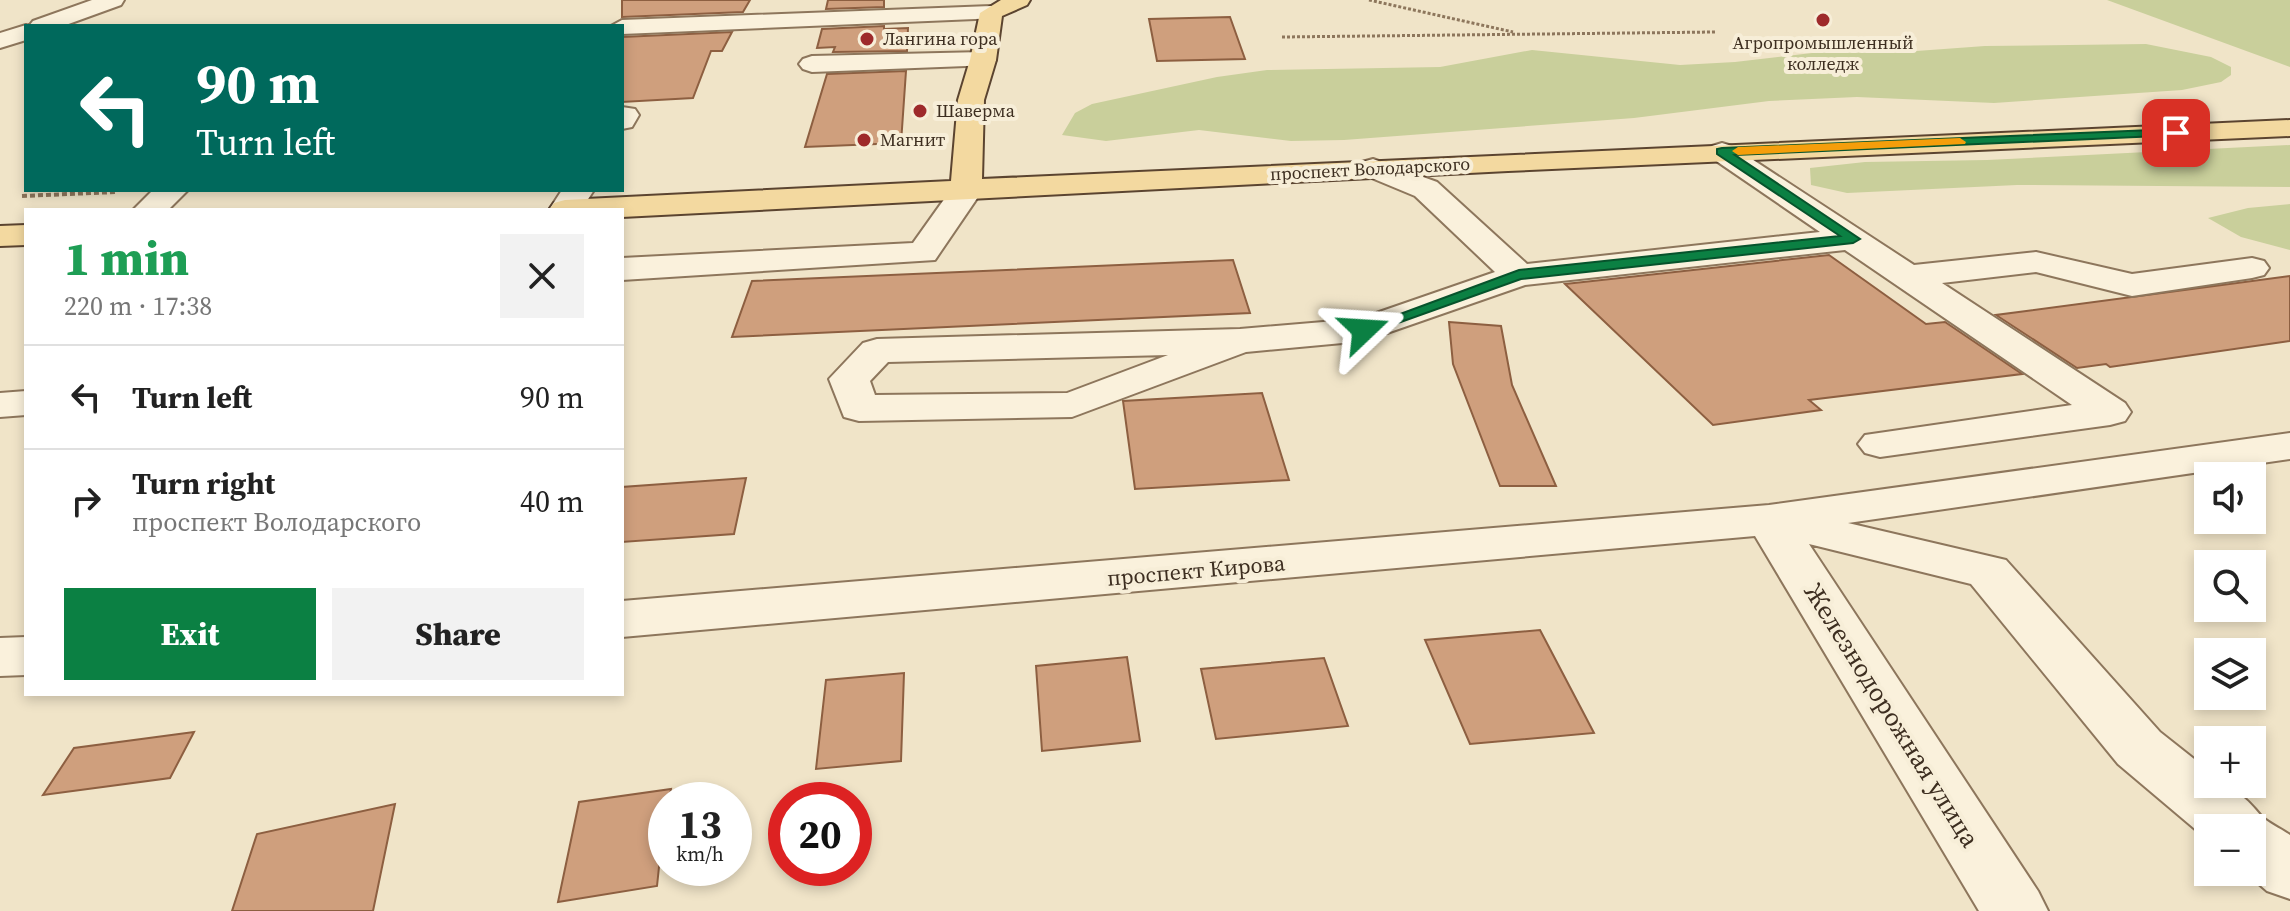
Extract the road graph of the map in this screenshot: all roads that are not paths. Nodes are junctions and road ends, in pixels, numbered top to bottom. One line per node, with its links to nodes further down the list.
1 (113, 0): 4 (street)
2 (1019, 0): 3 (main road)
3 (991, 13): 5 (street); 10 (main road)
4 (47, 24)
5 (624, 27)
6 (24, 33): 7 (street)
7 (0, 41)
8 (24, 48): 9 (street)
9 (0, 49)
10 (983, 60): 11 (street); 15 (main road)
11 (812, 64)
12 (2290, 128): 13 (main road, проспект Володарского)
13 (1722, 152): 14 (main road, проспект Володарского); 21 (street)
14 (1373, 168): 15 (main road, проспект Володарского); 24 (street)
15 (966, 191): 18 (main road, проспект Володарского); 23 (street)
16 (166, 192): 17 (street)
17 (137, 201)
18 (607, 208)
19 (24, 235): 20 (main road)
20 (0, 236)
21 (1853, 239): 24 (street); 25 (street)
22 (2252, 268): 25 (street)
23 (624, 269)
24 (1519, 275): 26 (street)
25 (1908, 276): 29 (street)
26 (1240, 341): 26 (street)
27 (24, 403): 28 (street)
28 (0, 405)
29 (1880, 444)
30 (2290, 446): 31 (street, проспект Кирова)
31 (1769, 520): 32 (street, проспект Кирова); 35 (street); 38 (street, Железнодорожная улица)
32 (624, 619)
33 (24, 656): 34 (street)
34 (0, 657)
35 (2220, 814)
36 (2266, 852): 37 (street)
37 (2290, 872)
38 (2015, 911)

